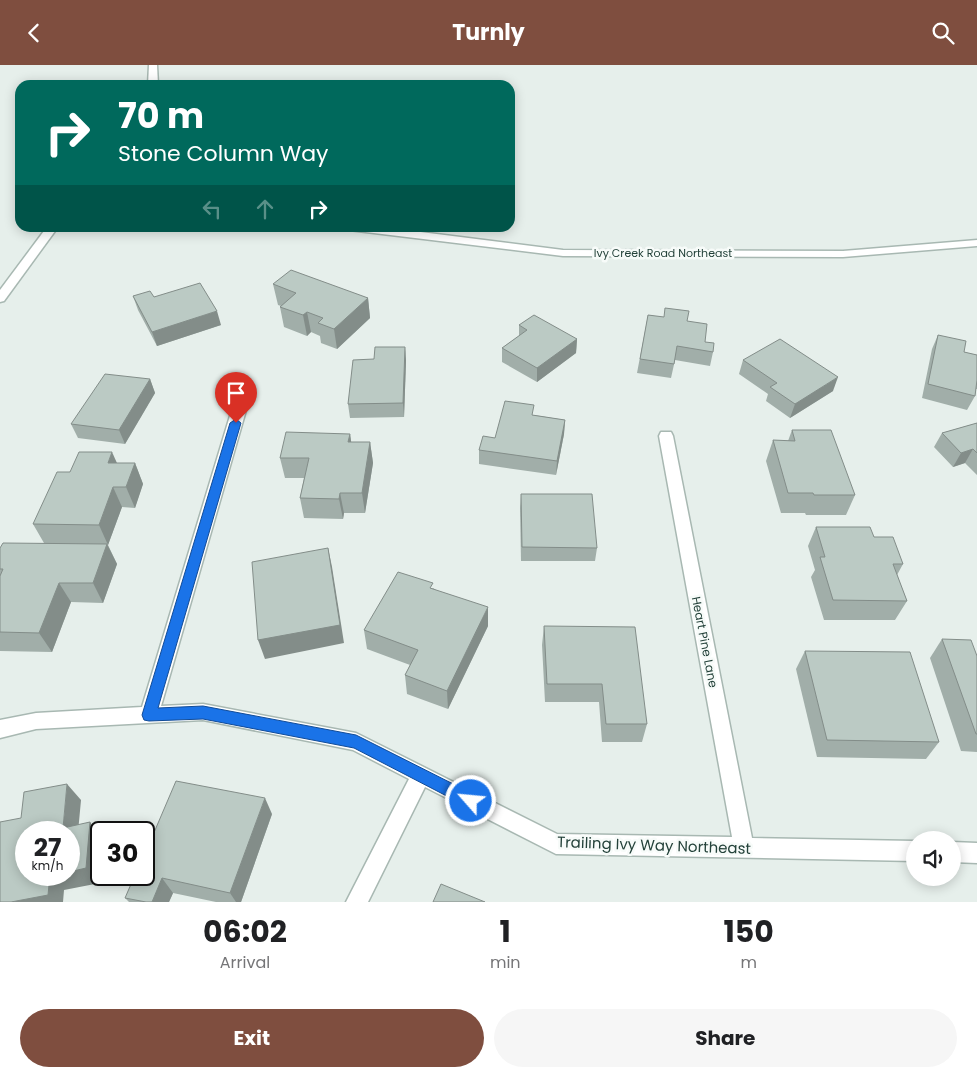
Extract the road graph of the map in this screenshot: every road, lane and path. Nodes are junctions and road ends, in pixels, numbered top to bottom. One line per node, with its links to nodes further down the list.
1 (153, 65): 2 (street)
2 (153, 80)
3 (49, 232): 6 (street)
4 (391, 232): 5 (street, Ivy Creek Road Northeast)
5 (977, 243)
6 (0, 298)
7 (246, 386): 9 (street)
8 (666, 436): 12 (street, Heart Pine Lane)
9 (149, 715): 10 (street, Trailing Ivy Way Northeast); 11 (street, Trailing Ivy Way Northeast)
10 (0, 729)
11 (421, 775): 12 (street, Trailing Ivy Way Northeast); 16 (street)
12 (744, 848): 13 (street, Trailing Ivy Way Northeast)
13 (906, 851)
14 (961, 852): 15 (street)
15 (977, 853)
16 (357, 902)

